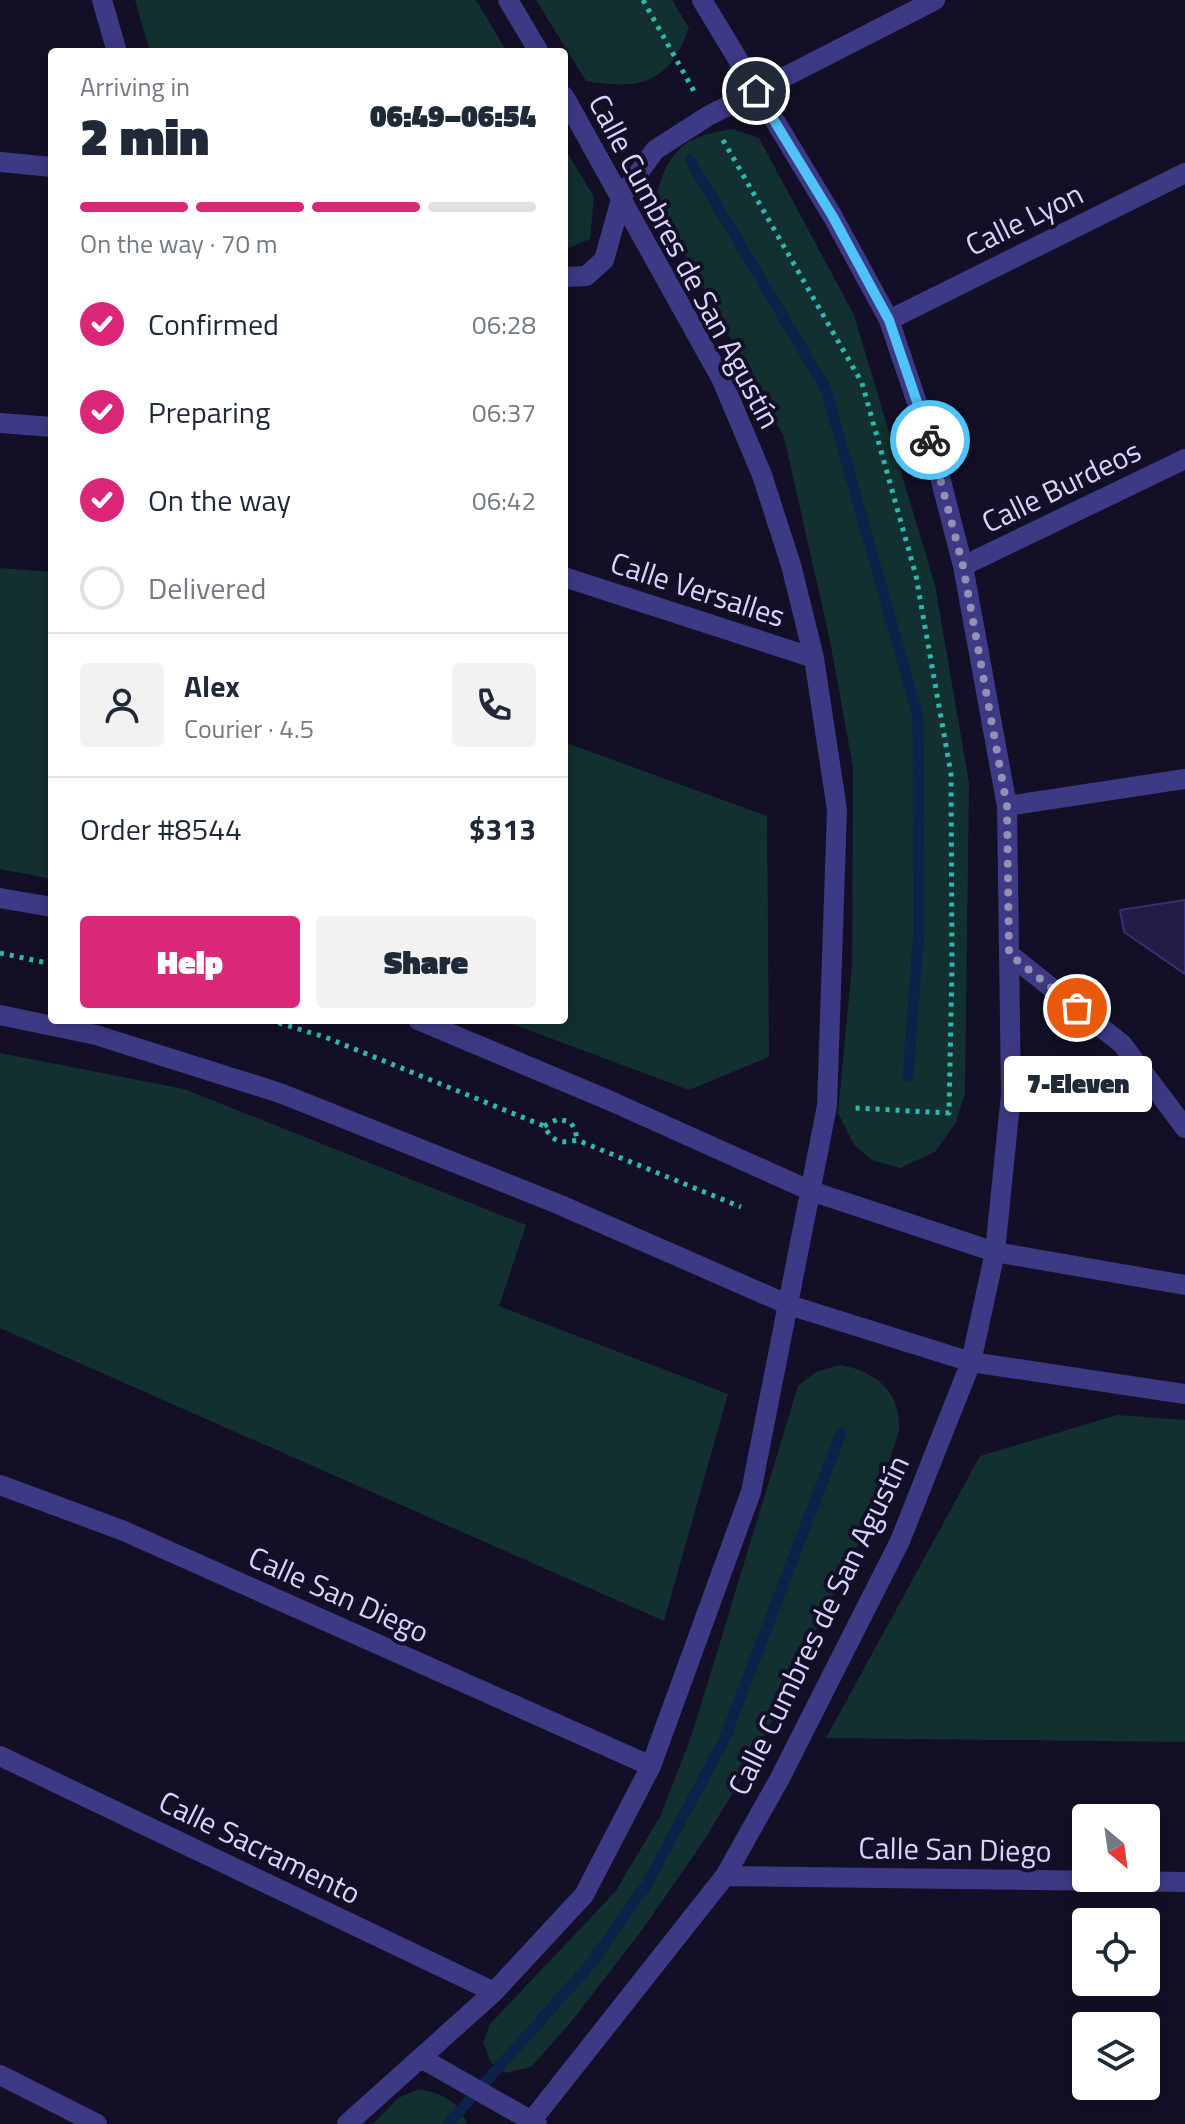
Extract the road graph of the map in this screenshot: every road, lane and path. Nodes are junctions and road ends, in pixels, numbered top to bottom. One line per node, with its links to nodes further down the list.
1 (102, 0): 6 (street)
2 (508, 0): 7 (street)
3 (643, 0): 10 (path)
4 (702, 0): 8 (street, Calle Cumbres de San Agustín)
5 (935, 0): 8 (street)
6 (116, 48)
7 (537, 48)
8 (756, 91): 10 (street); 16 (street, Calle Cumbres de San Agustín)
9 (568, 103): 14 (street, Calle Cumbres de San Agustín)
10 (708, 116): 14 (street); 33 (path)
11 (0, 162): 12 (street)
12 (48, 167)
13 (1185, 173): 16 (street, Calle Lyon)
14 (622, 196): 15 (street); 22 (street, Calle Cumbres de San Agustín)
15 (568, 277)
16 (889, 320): 20 (street, Calle Cumbres de San Agustín)
17 (0, 423): 18 (street)
18 (48, 427)
19 (1185, 459): 20 (street, Calle Burdeos)
20 (963, 566): 24 (street, Calle Cumbres de San Agustín)
21 (568, 578): 22 (street, Calle Versalles)
22 (814, 658): 33 (street, Calle Cumbres de San Agustín)
23 (1185, 779): 24 (street)
24 (1007, 806): 28 (street, Calle Cumbres de San Agustín)
25 (0, 898): 26 (street)
26 (48, 906)
27 (0, 953): 29 (path)
28 (1009, 954): 35 (street); 39 (street, Calle Cumbres de San Agustín)
29 (48, 963)
30 (0, 1015): 41 (street)
31 (282, 1024): 34 (path)
32 (428, 1024): 37 (street)
33 (827, 1106): 37 (street, Calle Cumbres de San Agustín)
34 (544, 1126): 36 (path); 36 (path)
35 (1185, 1128)
36 (577, 1140): 38 (path)
37 (811, 1191): 39 (street); 41 (street, Calle Cumbres de San Agustín)
38 (741, 1207)
39 (995, 1252): 40 (street); 42 (street, Calle Cumbres de San Agustín)
40 (1185, 1285)
41 (789, 1305): 42 (street); 46 (street, Calle Cumbres de San Agustín)
42 (971, 1362): 43 (street); 47 (street, Calle Cumbres de San Agustín)
43 (1185, 1394)
44 (0, 1485): 46 (street, Calle San Diego)
45 (0, 1756): 49 (street, Calle Sacramento)
46 (651, 1766): 49 (street, Calle Cumbres de San Agustín)
47 (725, 1876): 48 (street, Calle San Diego); 52 (street, Calle Cumbres de San Agustín)
48 (1185, 1882)
49 (494, 1992): 50 (street, Calle Cumbres de San Agustín)
50 (421, 2058): 52 (street); 54 (street, Calle Cumbres de San Agustín)
51 (0, 2075): 53 (street)
52 (532, 2123)
53 (97, 2124)
54 (347, 2124)

